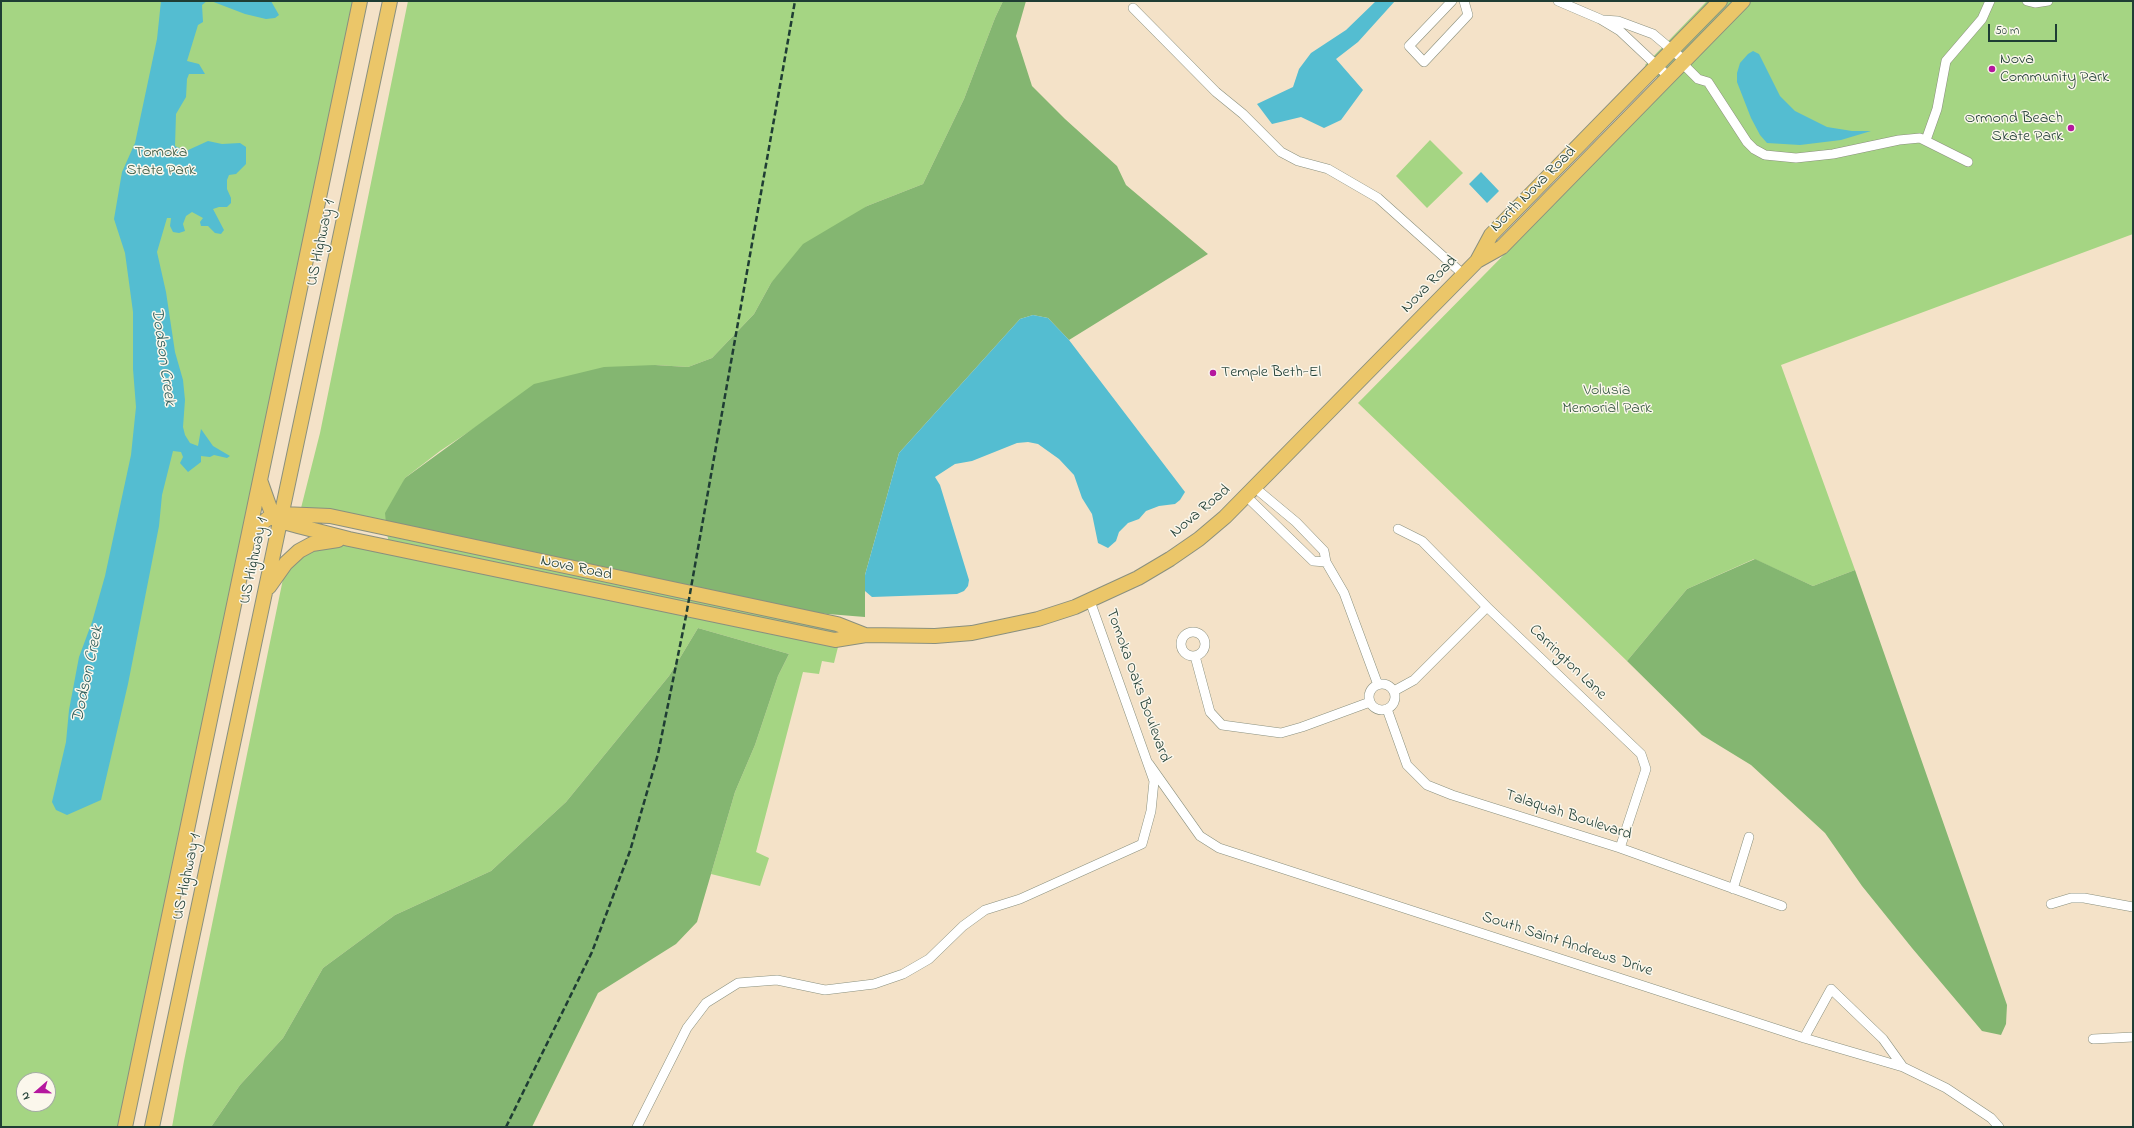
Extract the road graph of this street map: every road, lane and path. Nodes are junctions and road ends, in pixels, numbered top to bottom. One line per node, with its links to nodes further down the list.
1 (360, 1): 21 (main road, US Highway 1)
2 (390, 1): 23 (main road, US Highway 1)
3 (1452, 1): 4 (street)
4 (1464, 1)
5 (1558, 1): 12 (street)
6 (1720, 1): 13 (main road, North Nova Road)
7 (1743, 1): 14 (main road, North Nova Road)
8 (1990, 1): 17 (street)
9 (2027, 1): 10 (street)
10 (2048, 1)
11 (1133, 8): 20 (street)
12 (1600, 19): 13 (street); 15 (street)
13 (1672, 49): 14 (street); 15 (main road, North Nova Road)
14 (1684, 62): 16 (main road, North Nova Road); 17 (street)
15 (1656, 65): 16 (street); 19 (main road, North Nova Road)
16 (1669, 77): 19 (main road, North Nova Road)
17 (1926, 140): 18 (street)
18 (1968, 162)
19 (1477, 261): 20 (main road, Nova Road)
20 (1464, 275): 22 (main road, Nova Road)
21 (260, 480): 23 (main road); 27 (main road, US Highway 1)
22 (1250, 492): 24 (street); 26 (street); 31 (main road, Nova Road)
23 (279, 517): 27 (main road); 28 (main road, Nova Road); 30 (main road, US Highway 1); 33 (main road, Nova Road)
24 (1296, 522): 26 (street); 29 (street)
25 (1398, 529): 32 (street, Carrington Lane)
26 (1285, 534): 29 (street)
27 (247, 539): 50 (main road, US Highway 1)
28 (349, 539): 30 (main road); 33 (main road, Nova Road)
29 (1326, 562): 35 (street)
30 (265, 593): 51 (main road, US Highway 1)
31 (1090, 601): 33 (main road, Nova Road); 39 (street, Tomoka Oaks Boulevard)
32 (1487, 607): 36 (street); 41 (street, Carrington Lane)
33 (866, 635)
34 (1195, 656): 37 (street)
35 (1378, 685): 36 (street); 37 (street)
36 (1394, 691): 38 (street)
37 (1370, 702): 38 (street)
38 (1387, 709): 41 (street, Talaquah Boulevard)
39 (1148, 764): 47 (street, South Saint Andrews Drive); 52 (street, Tomoka Oaks Boulevard)
40 (1750, 837): 42 (street)
41 (1620, 848): 42 (street, Talaquah Boulevard)
42 (1733, 889): 44 (street, Talaquah Boulevard)
43 (2051, 904): 45 (street)
44 (1782, 906)
45 (2133, 907)
46 (2133, 1037): 48 (street)
47 (1804, 1038): 49 (street, South Saint Andrews Drive); 49 (street)
48 (2093, 1039)
49 (1902, 1067): 53 (street, South Saint Andrews Drive)
50 (125, 1127)
51 (152, 1127)
52 (637, 1127)
53 (1999, 1127)

